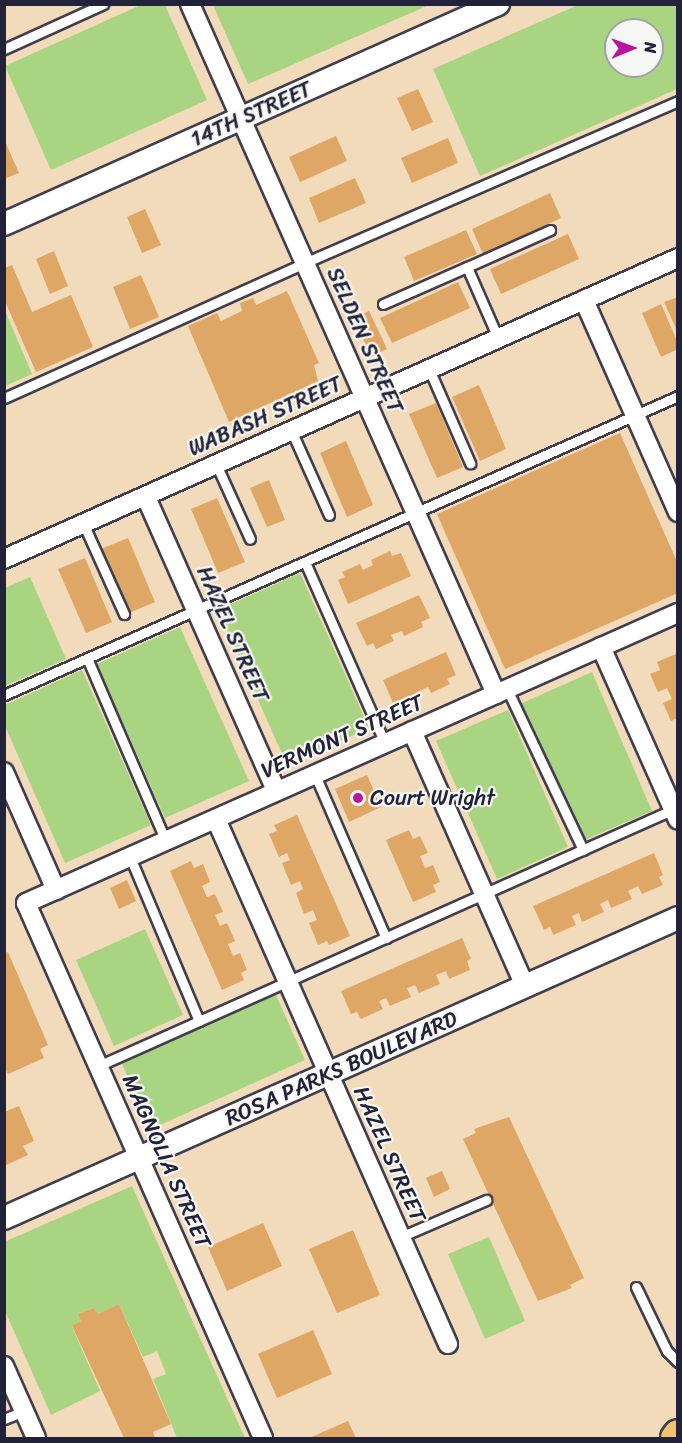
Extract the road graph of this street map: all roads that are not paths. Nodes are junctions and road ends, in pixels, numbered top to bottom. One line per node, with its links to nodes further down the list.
1 (103, 4): 4 (lane)
2 (190, 4): 6 (street, SELDEN STREET)
3 (498, 4): 6 (street, 14TH STREET)
4 (4, 49)
5 (678, 100): 10 (lane)
6 (241, 118): 7 (street, 14TH STREET); 10 (street, SELDEN STREET)
7 (4, 224)
8 (550, 230): 11 (lane)
9 (678, 258): 12 (street, WABASH STREET)
10 (304, 263): 17 (lane); 18 (street, SELDEN STREET)
11 (467, 267): 13 (lane); 14 (lane)
12 (584, 300): 14 (street, WABASH STREET); 19 (street)
13 (383, 304)
14 (498, 338): 15 (street, WABASH STREET)
15 (429, 369): 18 (street, WABASH STREET); 21 (lane)
16 (678, 396): 19 (lane)
17 (4, 398)
18 (364, 398): 20 (street, WABASH STREET); 25 (street, SELDEN STREET)
19 (634, 415): 24 (street); 25 (lane)
20 (291, 430): 22 (street, WABASH STREET); 26 (lane)
21 (470, 463)
22 (216, 464): 23 (street, WABASH STREET); 28 (lane)
23 (146, 497): 27 (street, WABASH STREET); 31 (street, HAZEL STREET)
24 (678, 512)
25 (415, 513): 30 (lane); 36 (street, SELDEN STREET)
26 (328, 514)
27 (84, 523): 29 (street, WABASH STREET); 33 (lane)
28 (250, 539)
29 (4, 559)
30 (305, 562): 31 (lane); 39 (lane)
31 (197, 610): 35 (lane); 42 (street, HAZEL STREET)
32 (678, 613): 34 (street, VERMONT STREET)
33 (124, 614)
34 (601, 647): 36 (street, VERMONT STREET); 43 (street)
35 (87, 658): 37 (lane); 45 (lane)
36 (501, 692): 38 (street, VERMONT STREET); 46 (lane)
37 (4, 695)
38 (412, 731): 39 (street, VERMONT STREET); 49 (street)
39 (385, 743): 41 (street, VERMONT STREET)
40 (4, 772): 48 (street)
41 (315, 775): 42 (street, VERMONT STREET); 52 (lane)
42 (276, 791): 44 (street, VERMONT STREET)
43 (676, 813): 46 (lane)
44 (216, 819): 45 (street, VERMONT STREET); 53 (street, HAZEL STREET)
45 (166, 841): 47 (street, VERMONT STREET)
46 (583, 850): 49 (lane)
47 (130, 857): 48 (street, VERMONT STREET); 55 (lane)
48 (56, 890): 50 (street, VERMONT STREET)
49 (484, 894): 52 (lane); 54 (street)
50 (26, 903): 56 (street, MAGNOLIA STREET)
51 (678, 918): 54 (street, ROSA PARKS BOULEVARD)
52 (386, 938): 53 (lane)
53 (288, 982): 55 (lane); 57 (street, HAZEL STREET)
54 (525, 986): 57 (street, ROSA PARKS BOULEVARD)
55 (199, 1021): 56 (lane)
56 (98, 1066): 58 (street, MAGNOLIA STREET)
57 (328, 1074): 58 (street, ROSA PARKS BOULEVARD); 61 (street, HAZEL STREET)
58 (139, 1158): 60 (street, ROSA PARKS BOULEVARD); 70 (street, MAGNOLIA STREET)
59 (486, 1200): 61 (lane)
60 (4, 1218)
61 (400, 1237): 63 (street, HAZEL STREET)
62 (636, 1287): 64 (lane)
63 (448, 1344)
64 (678, 1362)
65 (4, 1366): 66 (street)
66 (24, 1411): 67 (lane); 69 (street)
67 (4, 1419)
68 (678, 1434): 71 (main road)
69 (36, 1438)
70 (263, 1438)
71 (675, 1438)

